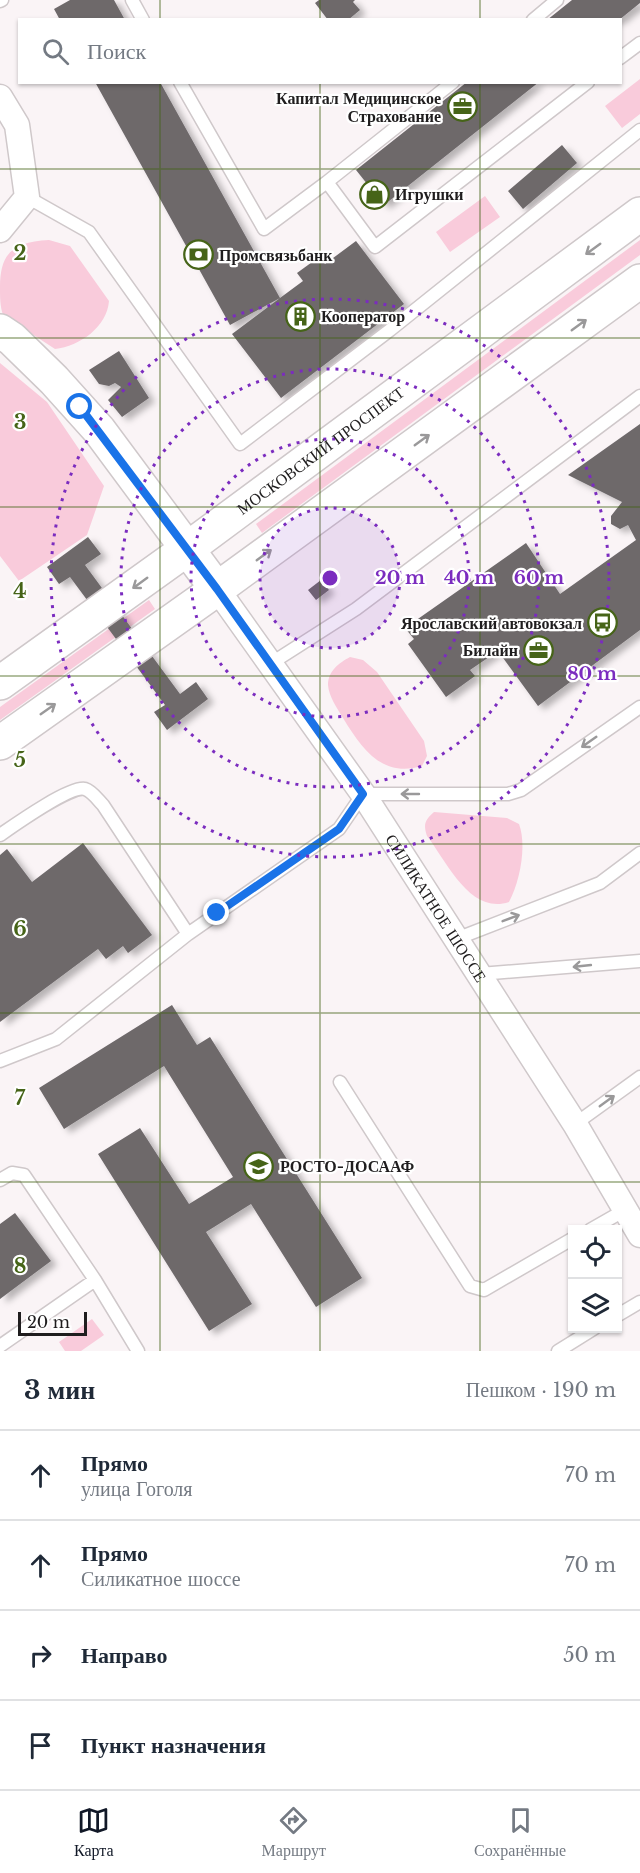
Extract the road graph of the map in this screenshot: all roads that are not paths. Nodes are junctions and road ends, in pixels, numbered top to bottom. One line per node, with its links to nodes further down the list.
1 (132, 0): 3 (lane)
2 (557, 0): 4 (lane)
3 (143, 18)
4 (534, 18)
5 (640, 43): 6 (lane)
6 (622, 57)
7 (181, 84): 12 (lane)
8 (450, 84): 12 (lane)
9 (585, 84): 12 (lane)
10 (0, 97): 13 (street)
11 (640, 130): 13 (lane)
12 (327, 182)
13 (27, 197): 15 (street)
14 (640, 214): 19 (main road, МОСКОВСКИЙ ПРОСПЕКТ, one-way to 19)
15 (0, 230)
16 (640, 281): 20 (main road, one-way to 16)
17 (0, 331): 19 (main road)
18 (640, 396): 21 (lane)
19 (187, 549): 20 (main road); 22 (main road, МОСКОВСКИЙ ПРОСПЕКТ, one-way to 22)
20 (217, 589): 21 (street, СИЛИКАТНОЕ ШОССЕ); 24 (main road, one-way to 20)
21 (270, 664): 25 (street, СИЛИКАТНОЕ ШОССЕ)
22 (0, 683)
23 (640, 707): 25 (lane, one-way to 25)
24 (0, 743)
25 (363, 794): 28 (lane); 29 (street, СИЛИКАТНОЕ ШОССЕ)
26 (0, 835): 28 (lane)
27 (640, 853): 29 (lane, one-way to 27)
28 (188, 934): 32 (lane)
29 (456, 939): 31 (street, СИЛИКАТНОЕ ШОССЕ)
30 (640, 961): 31 (lane, one-way to 31)
31 (480, 974): 35 (street, СИЛИКАТНОЕ ШОССЕ)
32 (0, 1061)
33 (640, 1077): 35 (lane, one-way to 33)
34 (340, 1082): 40 (lane)
35 (575, 1124): 37 (street, СИЛИКАТНОЕ ШОССЕ)
36 (0, 1180): 41 (lane)
37 (625, 1210): 38 (lane); 39 (street, СИЛИКАТНОЕ ШОССЕ)
38 (599, 1225)
39 (640, 1235)
40 (568, 1242)
41 (95, 1280): 45 (lane); 46 (lane)
42 (640, 1302): 43 (lane)
43 (622, 1313)
44 (588, 1333): 47 (lane)
45 (0, 1346)
46 (138, 1351)
47 (558, 1351)

